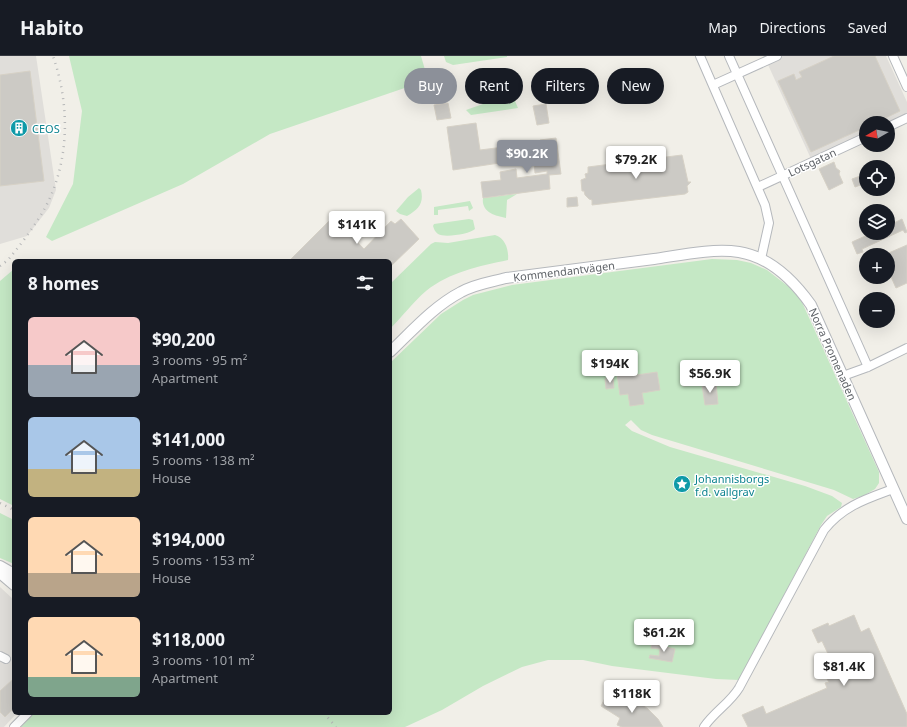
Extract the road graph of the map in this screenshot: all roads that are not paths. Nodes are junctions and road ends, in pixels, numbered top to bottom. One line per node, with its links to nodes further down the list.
1 (700, 56): 6 (street)
2 (729, 56): 5 (street)
3 (776, 56): 5 (street)
4 (893, 56): 7 (street)
5 (737, 74): 6 (street); 11 (street)
6 (713, 85): 12 (street)
7 (907, 87)
8 (907, 118): 9 (street)
9 (895, 124)
10 (859, 140): 11 (street, Lotsgatan)
11 (783, 175): 12 (street, Lotsgatan); 16 (street)
12 (758, 187): 13 (street)
13 (762, 259): 15 (street, Kommendantvägen); 17 (street, Norra Promenaden)
14 (907, 348): 16 (street)
15 (392, 350)
16 (868, 367): 17 (street)
17 (843, 376): 18 (street, Norra Promenaden)
18 (893, 489): 19 (street, Norra Promenaden); 26 (street)
19 (907, 519)
20 (0, 566): 22 (street)
21 (0, 573): 23 (street)
22 (12, 573)
23 (12, 583)
24 (26, 715): 25 (street)
25 (14, 727)
26 (704, 727)

